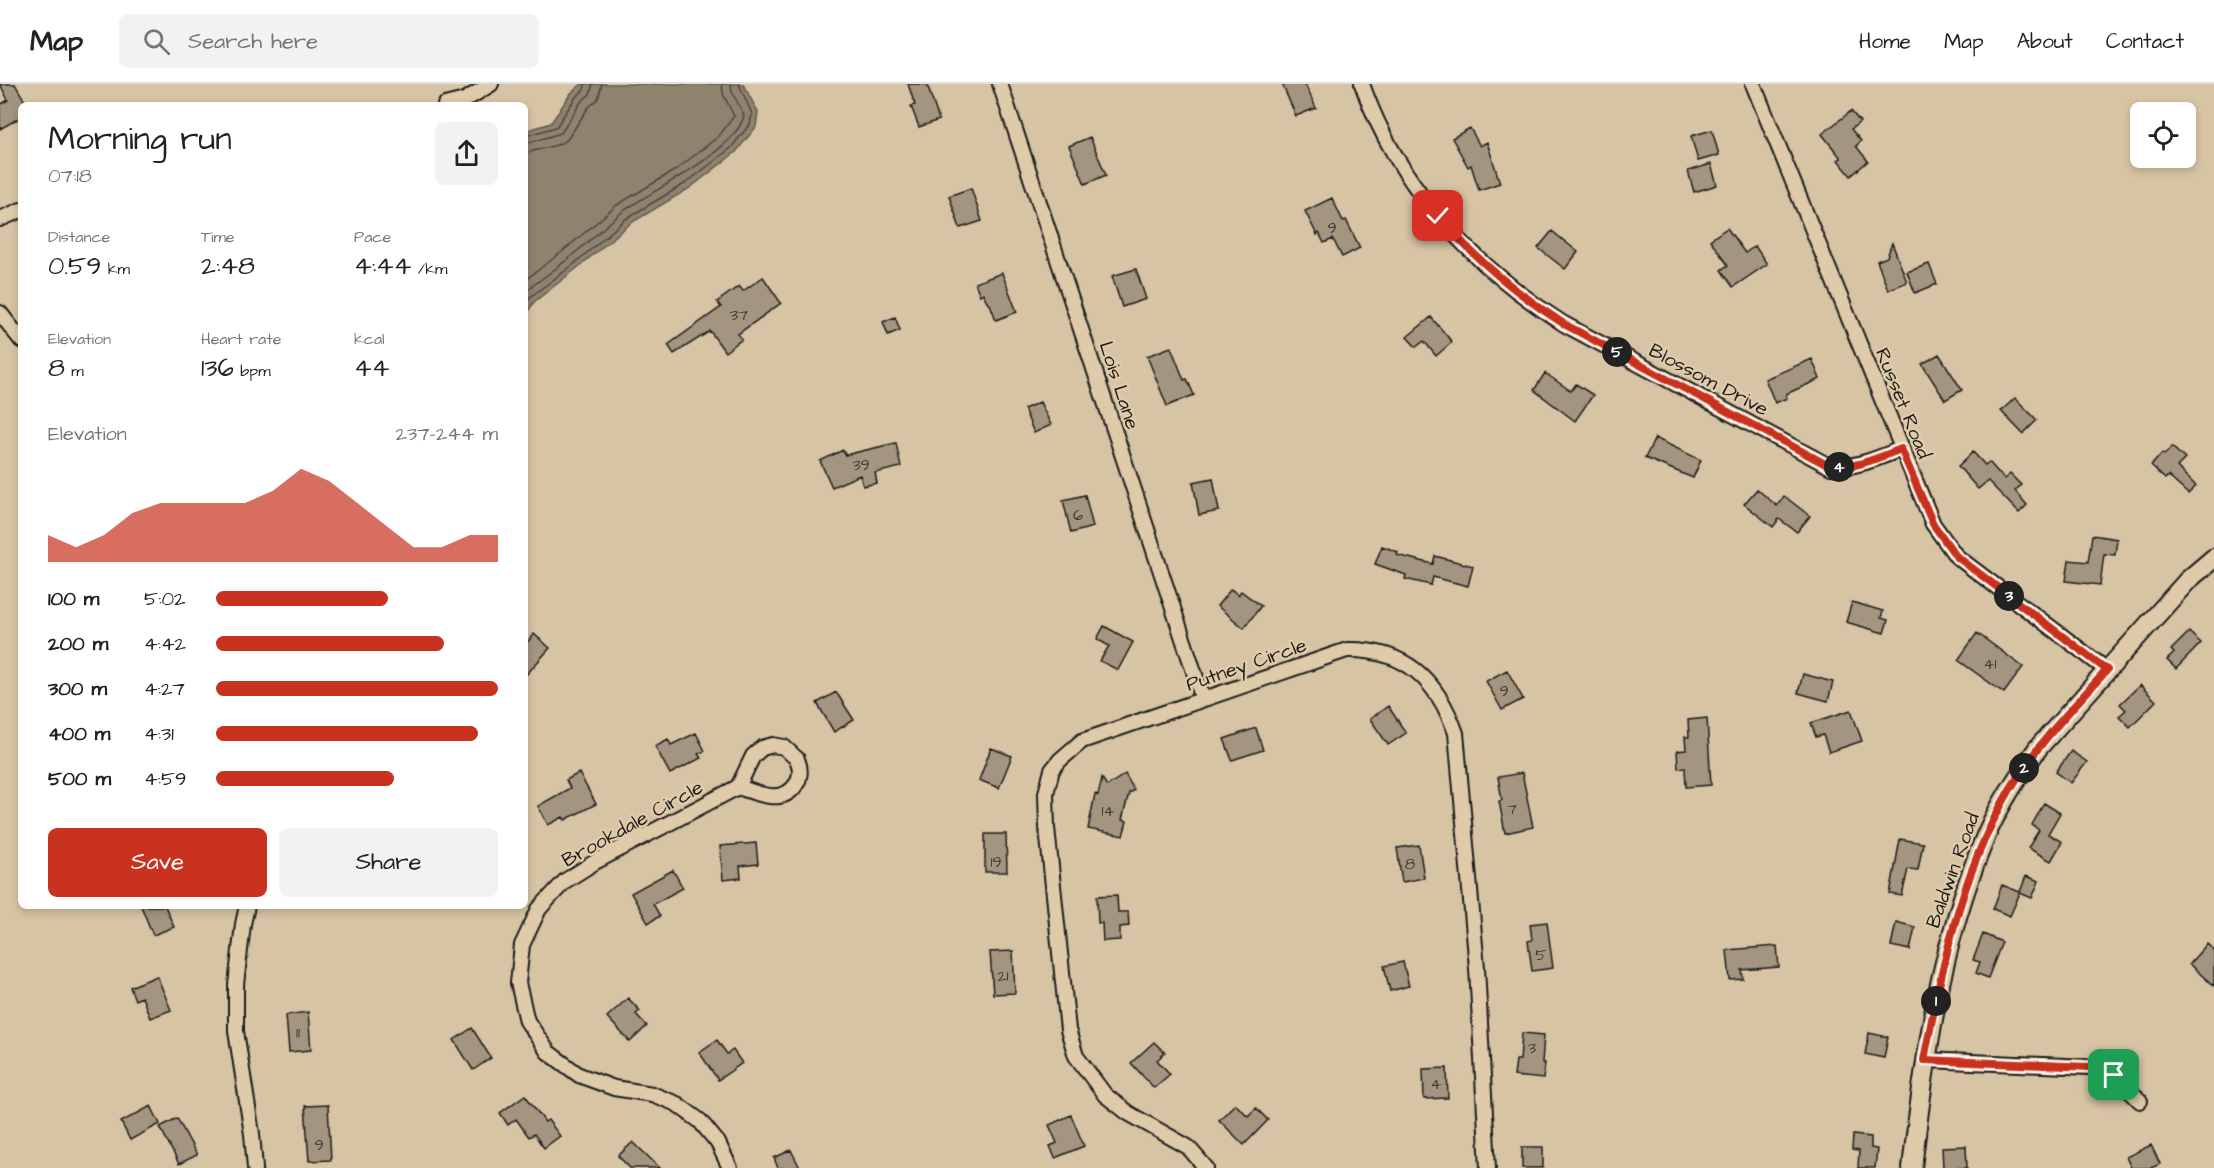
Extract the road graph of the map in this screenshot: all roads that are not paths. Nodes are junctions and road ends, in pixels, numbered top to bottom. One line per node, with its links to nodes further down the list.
1 (491, 84): 5 (street)
2 (1000, 84): 13 (street, Lois Lane)
3 (1362, 84): 10 (street, Blossom Drive)
4 (1753, 84): 10 (street, Russet Road)
5 (457, 102)
6 (18, 211): 7 (street)
7 (0, 219)
8 (0, 313): 9 (street)
9 (18, 336)
10 (1901, 449): 12 (street, Russet Road)
11 (2214, 558): 12 (street, Baldwin Road)
12 (2107, 670): 16 (street, Baldwin Road)
13 (1203, 699): 20 (street, Putney Circle); 21 (street, Putney Circle)
14 (738, 787): 14 (street); 19 (street, Brookdale Circle)
15 (246, 909): 18 (street)
16 (1924, 1060): 17 (street); 22 (street, Baldwin Road)
17 (2140, 1101)
18 (255, 1168)
19 (730, 1168)
20 (1206, 1168)
21 (1488, 1168)
22 (1912, 1168)

